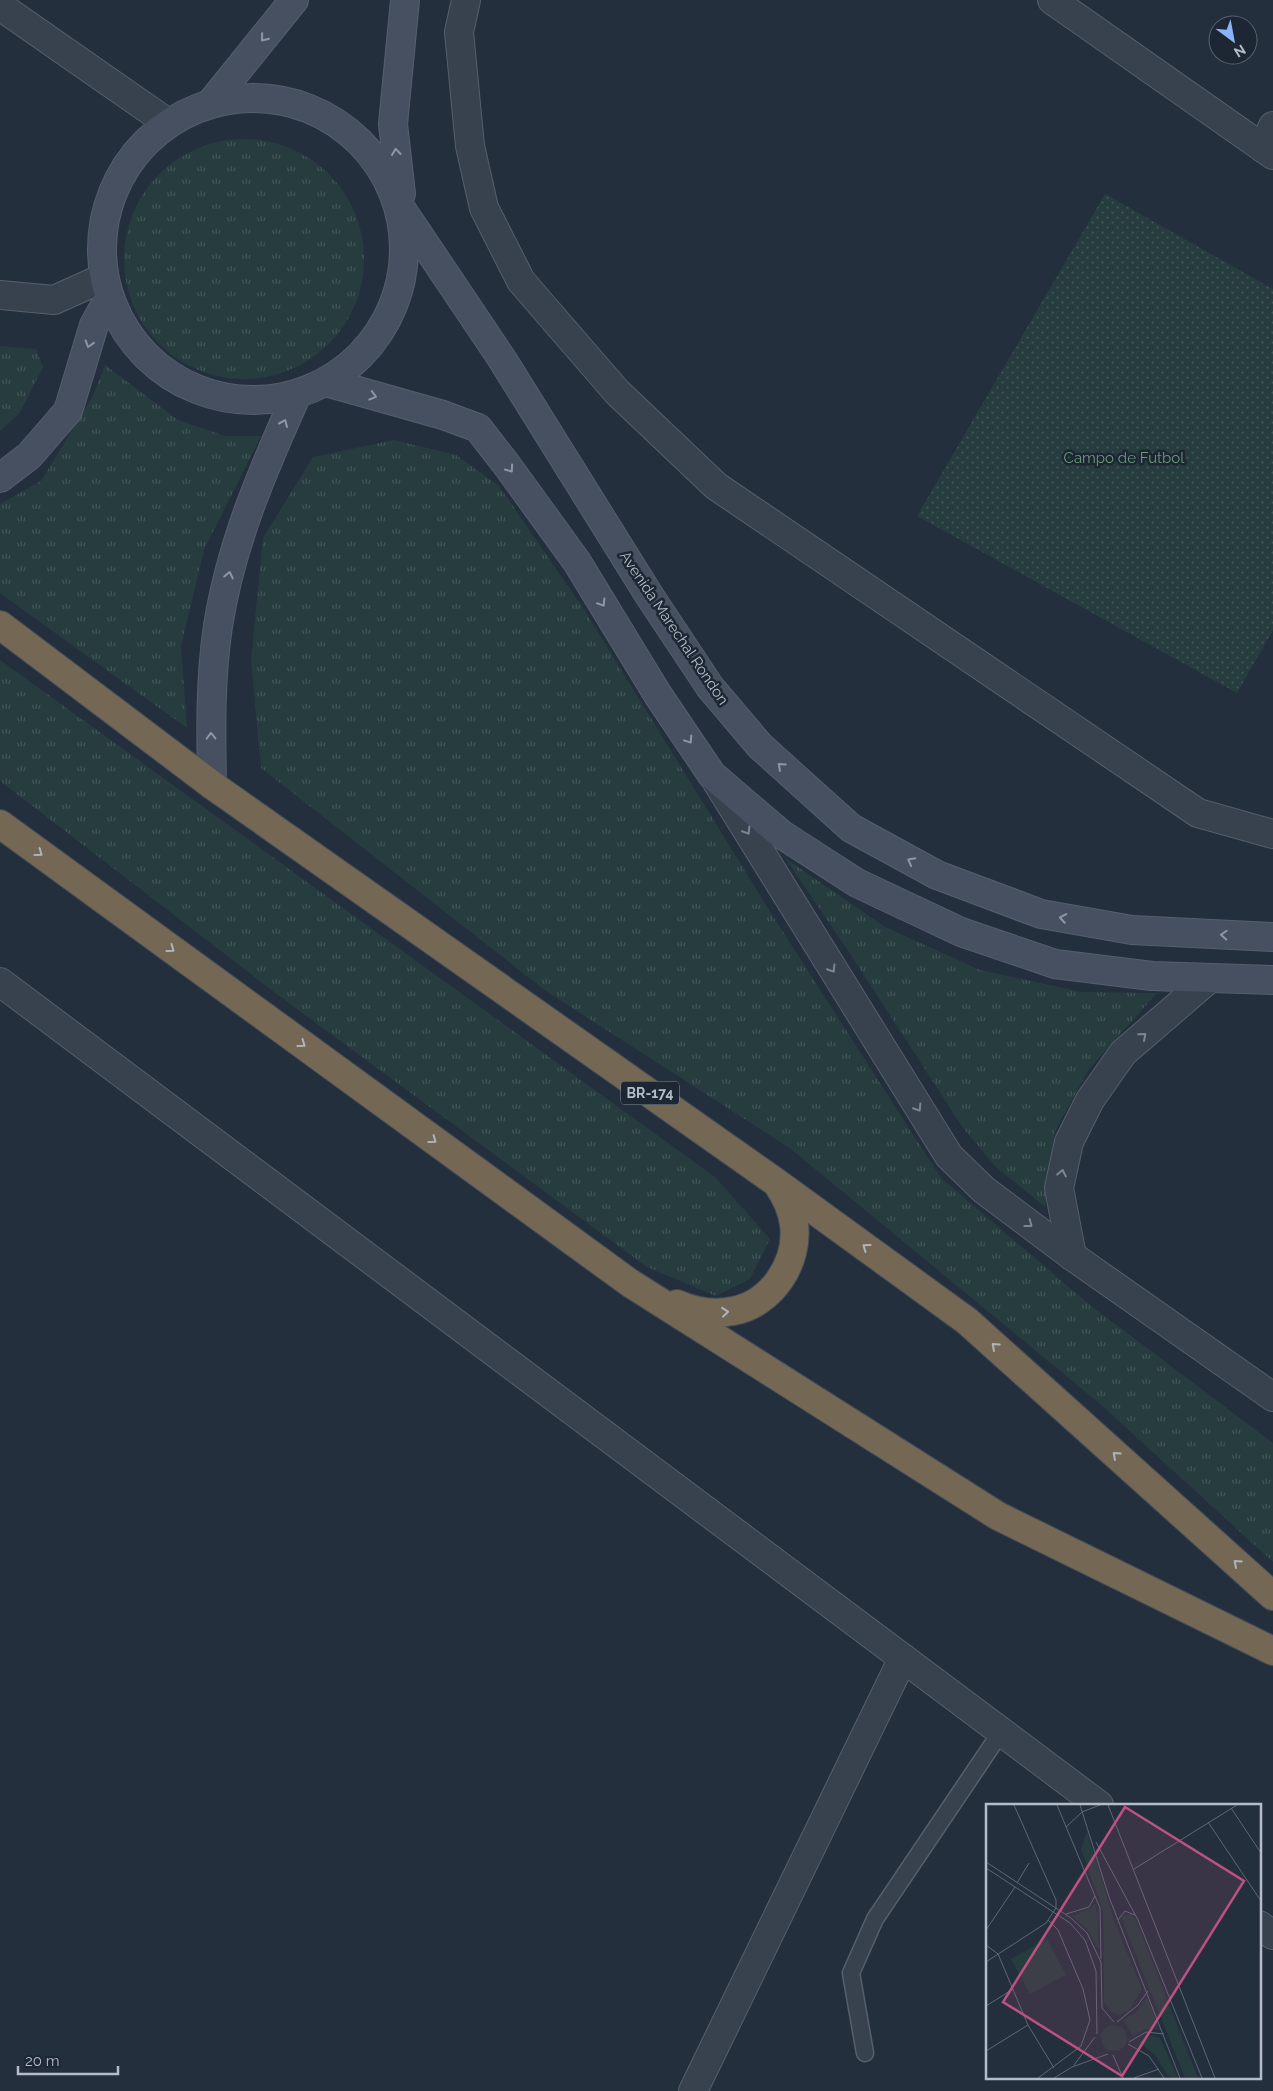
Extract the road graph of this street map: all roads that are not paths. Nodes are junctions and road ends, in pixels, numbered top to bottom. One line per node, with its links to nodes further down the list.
1 (294, 0): 6 (main road, one-way to 6)
2 (404, 0): 9 (main road, one-way to 2)
3 (466, 0): 19 (street)
4 (1052, 0): 8 (street)
5 (0, 6): 7 (street)
6 (211, 103): 7 (main road); 9 (main road, Avenida Marechal Rondon)
7 (168, 123): 10 (main road)
8 (1270, 143)
9 (401, 204): 12 (main road); 20 (main road, Avenida Marechal Rondon, one-way to 9)
10 (106, 289): 11 (street); 13 (main road); 14 (main road, one-way to 14)
11 (0, 295)
12 (326, 382): 13 (main road); 16 (main road, one-way to 16)
13 (297, 394): 17 (main road, one-way to 13)
14 (0, 478)
15 (0, 625): 17 (highway, BR-174)
16 (712, 775): 21 (main road); 25 (street, one-way to 25)
17 (212, 785): 24 (highway, BR-174)
18 (0, 824): 26 (highway, one-way to 26)
19 (1273, 834)
20 (1273, 938)
21 (1210, 978): 22 (main road); 25 (street, one-way to 21)
22 (1273, 980)
23 (0, 982): 30 (street)
24 (777, 1183): 26 (highway, one-way to 24); 28 (highway, BR-174, one-way to 24)
25 (1072, 1256): 27 (street)
26 (630, 1283): 29 (highway)
27 (1273, 1396)
28 (1273, 1596)
29 (1273, 1651)
30 (903, 1658): 31 (street); 36 (street)
31 (1001, 1732): 32 (street); 35 (lane)
32 (1098, 1804)
33 (1260, 1926): 34 (street)
34 (1273, 1935)
35 (865, 2053)
36 (693, 2091)

